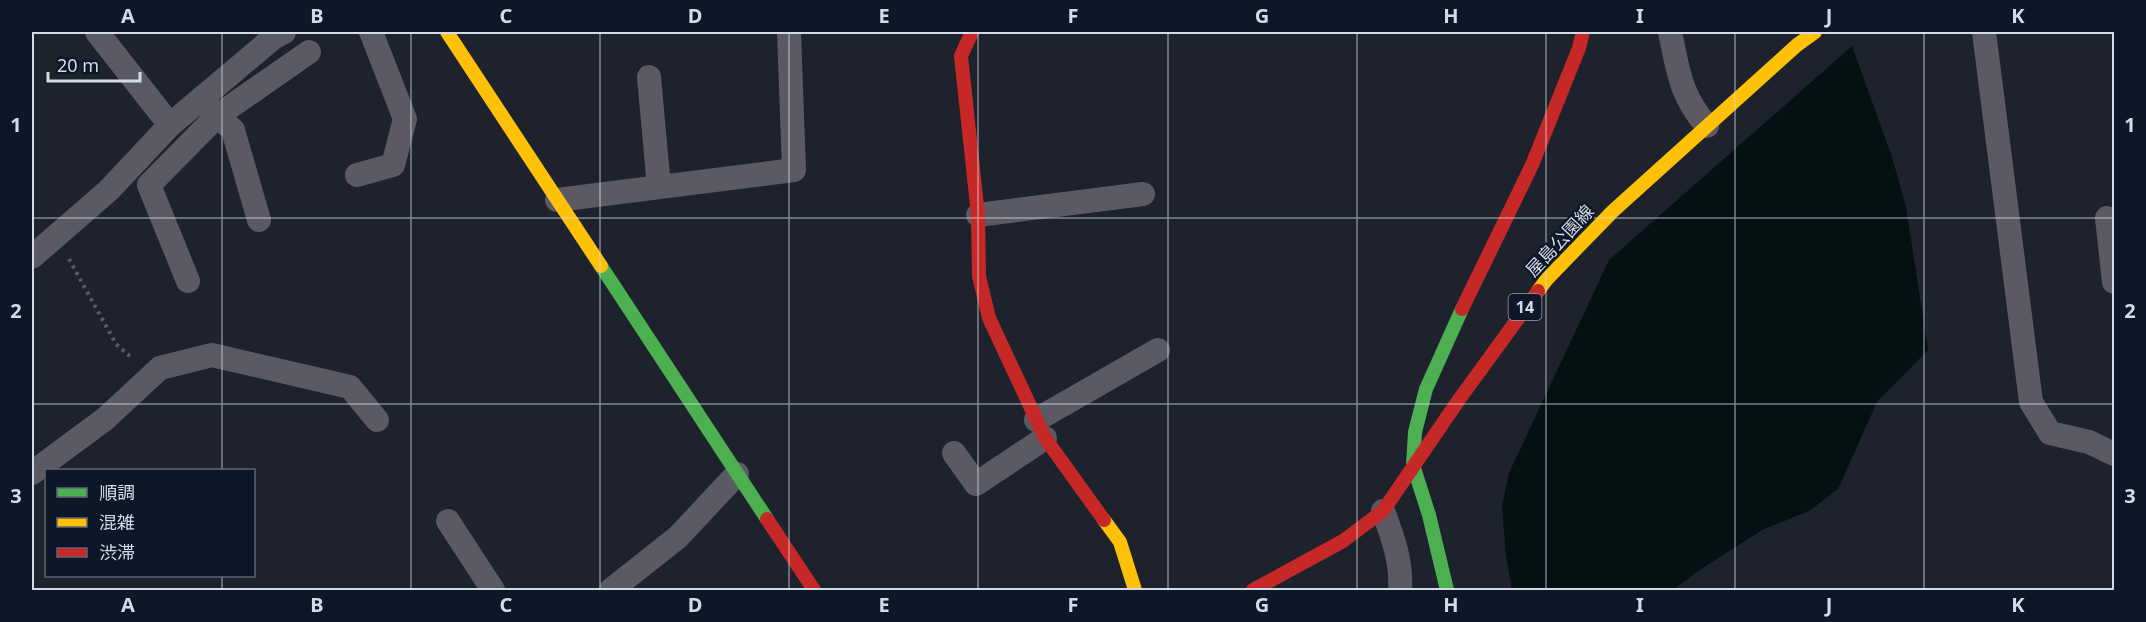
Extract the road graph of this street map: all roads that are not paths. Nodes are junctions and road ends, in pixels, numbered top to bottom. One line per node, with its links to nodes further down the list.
1 (97, 32): 14 (street)
2 (284, 32): 13 (street)
3 (371, 32): 16 (street)
4 (447, 32): 19 (street)
5 (789, 32): 17 (street)
6 (972, 32): 20 (street)
7 (1583, 32): 31 (street)
8 (1670, 32): 15 (street)
9 (1984, 32): 30 (street)
10 (1803, 36): 15 (street, 屋島公園線 / 14)
11 (309, 52): 13 (street)
12 (649, 77): 17 (street)
13 (210, 107): 14 (street); 22 (street); 24 (street)
14 (170, 125): 23 (street)
15 (1707, 126): 31 (street, 屋島公園線 / 14)
16 (357, 175)
17 (659, 187): 19 (street)
18 (1143, 194): 20 (street)
19 (557, 200): 33 (street)
20 (978, 216): 28 (street)
21 (2107, 218): 25 (street)
22 (259, 220)
23 (32, 257)
24 (188, 281)
25 (2115, 282)
26 (1158, 350): 28 (street)
27 (377, 420): 32 (street)
28 (1041, 429): 29 (street); 39 (street)
29 (954, 453)
30 (2115, 454)
31 (1413, 465): 34 (street, 屋島公園線 / 14); 42 (street)
32 (32, 473)
33 (737, 474): 37 (street); 38 (street)
34 (1383, 511): 40 (street, 屋島公園線 / 14); 41 (street)
35 (448, 520): 36 (street)
36 (493, 591)
37 (611, 591)
38 (814, 591)
39 (1136, 591)
40 (1253, 591)
41 (1400, 591)
42 (1448, 591)

